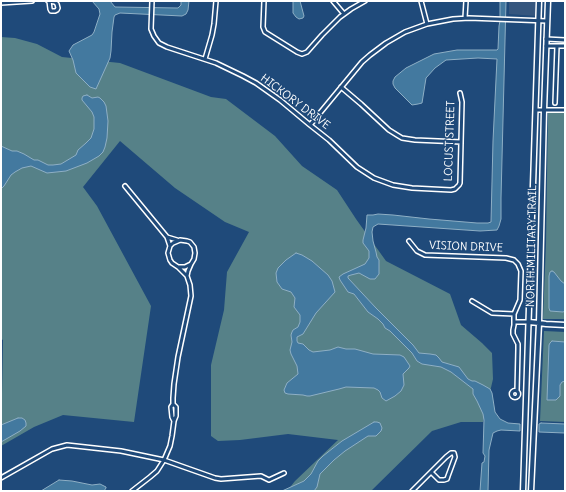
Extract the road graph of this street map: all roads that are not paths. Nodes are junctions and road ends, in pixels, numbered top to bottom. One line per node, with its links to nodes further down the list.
1 (32, 1): 11 (street)
2 (152, 1): 22 (street, HICKORY DRIVE)
3 (216, 1): 22 (street)
4 (264, 1): 12 (street)
5 (333, 1): 12 (street)
6 (365, 1): 12 (street)
7 (421, 1): 16 (street)
8 (466, 1): 13 (street)
9 (539, 1): 14 (main road, NORTH MILITARY TRAIL)
10 (548, 1): 15 (main road, NORTH MILITARY TRAIL)
11 (1, 3)
12 (344, 14)
13 (465, 18): 14 (street); 16 (street)
14 (539, 20): 15 (street); 26 (main road, NORTH MILITARY TRAIL)
15 (547, 20): 17 (main road, NORTH MILITARY TRAIL)
16 (427, 24): 23 (street)
17 (546, 39): 18 (street); 19 (main road, NORTH MILITARY TRAIL)
18 (565, 40)
19 (546, 46): 20 (street); 27 (main road, NORTH MILITARY TRAIL)
20 (556, 46): 21 (street); 25 (street)
21 (565, 46)
22 (205, 59): 29 (street, HICKORY DRIVE)
23 (341, 87): 29 (street); 30 (street)
24 (460, 93): 30 (street, LOCUST STREET)
25 (555, 103)
26 (536, 110): 27 (street); 43 (main road, NORTH MILITARY TRAIL)
27 (544, 110): 28 (street); 44 (main road, NORTH MILITARY TRAIL)
28 (565, 110)
29 (310, 125): 32 (street, HICKORY DRIVE)
30 (461, 142): 32 (street, LOCUST STREET)
31 (124, 186): 33 (street)
32 (455, 189)
33 (167, 237): 34 (street); 36 (street)
34 (177, 240): 36 (street); 37 (street)
35 (409, 241): 41 (street, VISION DRIVE)
36 (170, 246): 38 (street)
37 (191, 264): 38 (street); 39 (street)
38 (178, 267): 39 (street)
39 (187, 276): 47 (street)
40 (472, 301): 41 (street)
41 (514, 314): 42 (street)
42 (514, 322): 43 (street); 46 (street)
43 (529, 322): 44 (main road); 53 (main road, NORTH MILITARY TRAIL)
44 (539, 322): 45 (main road); 54 (main road, NORTH MILITARY TRAIL)
45 (565, 325)
46 (517, 391)
47 (164, 460): 49 (street); 50 (street); 51 (street)
48 (430, 472): 48 (street); 52 (street)
49 (284, 474)
50 (1, 478)
51 (133, 491)
52 (412, 491)
53 (523, 491)
54 (531, 491)

